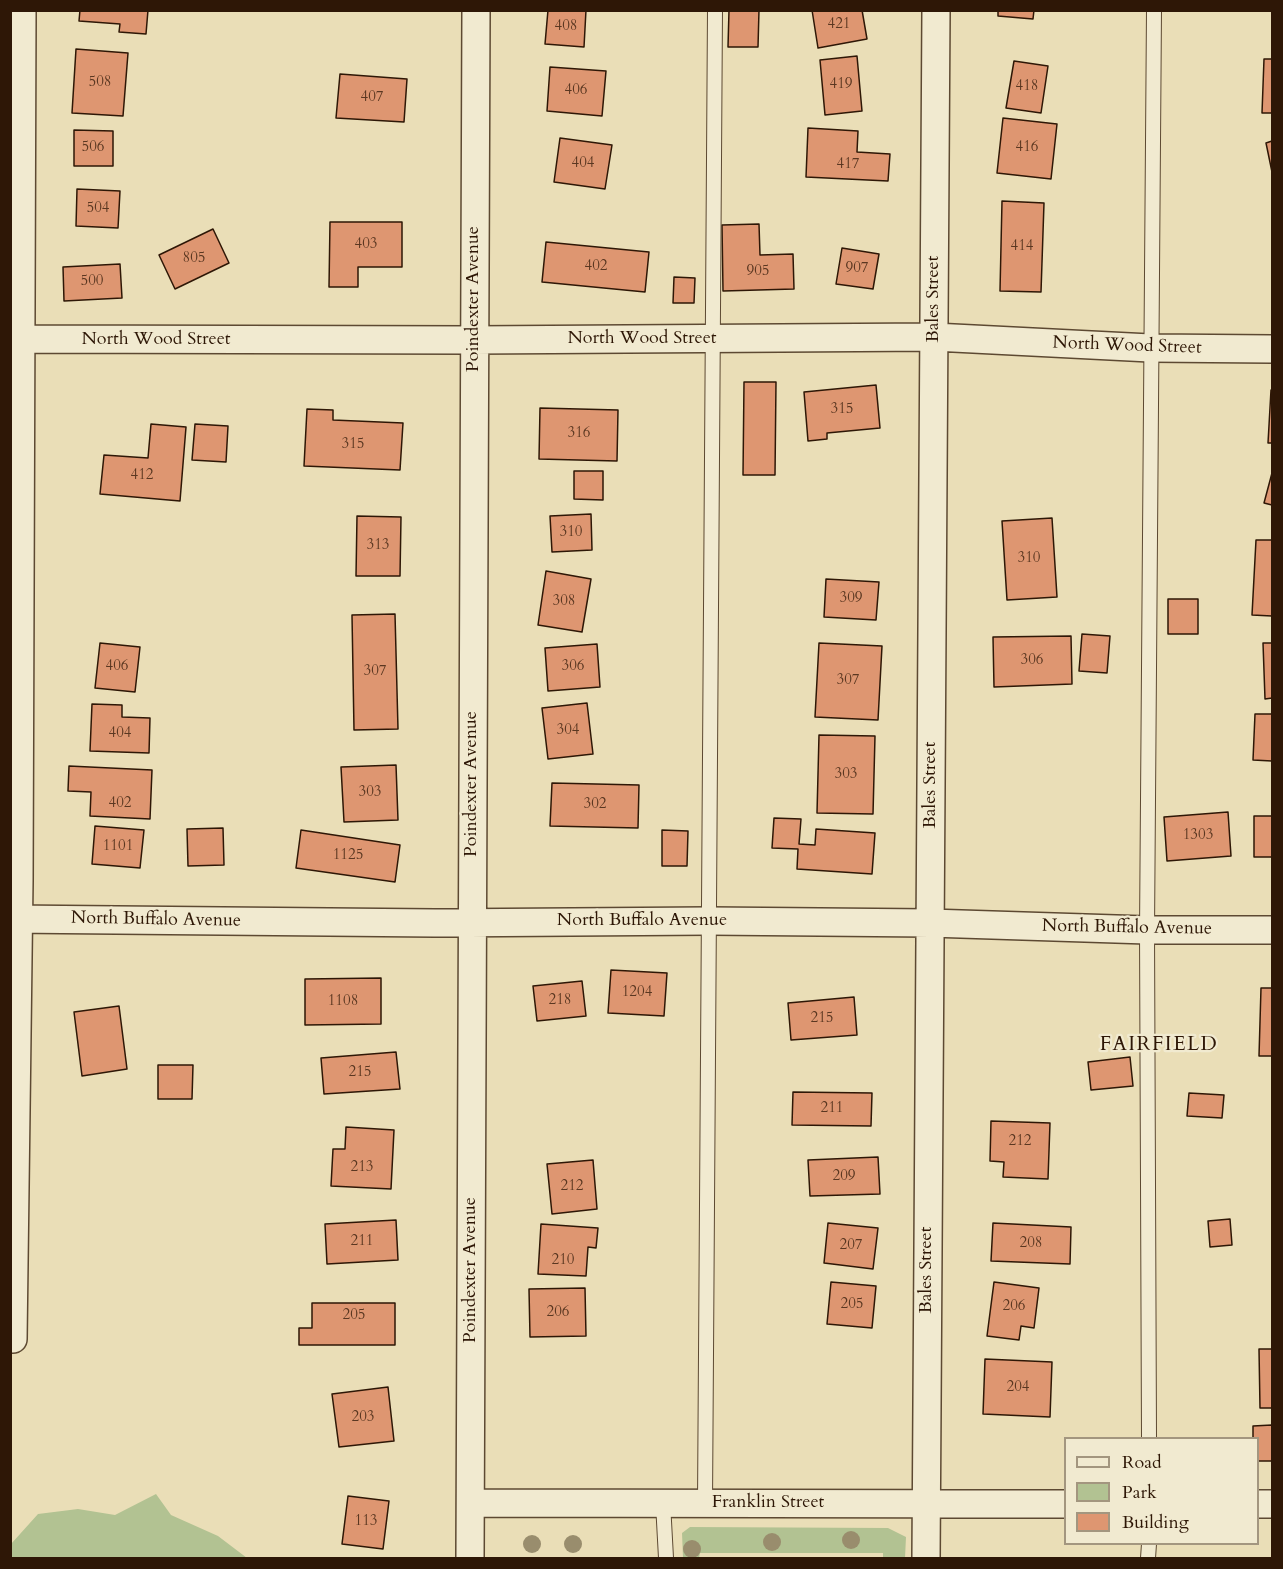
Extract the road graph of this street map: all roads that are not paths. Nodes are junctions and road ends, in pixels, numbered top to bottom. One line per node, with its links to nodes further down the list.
1 (22, 10): 7 (street)
2 (476, 10): 9 (street, Poindexter Avenue)
3 (715, 10): 8 (lane)
4 (936, 10): 6 (street, Bales Street)
5 (1154, 10): 10 (lane)
6 (934, 337): 8 (street, North Wood Street); 10 (street, North Wood Street); 15 (street, Bales Street)
7 (16, 339): 9 (street, North Wood Street); 12 (street)
8 (713, 339): 9 (street, North Wood Street); 13 (lane)
9 (474, 340): 14 (street, Poindexter Avenue)
10 (1150, 348): 11 (street, North Wood Street); 16 (lane)
11 (1272, 349)
12 (14, 919): 14 (street, North Buffalo Avenue); 18 (street)
13 (708, 921): 14 (street, North Buffalo Avenue); 15 (street, North Buffalo Avenue); 20 (lane)
14 (471, 922): 21 (street, Poindexter Avenue)
15 (930, 923): 16 (street, North Buffalo Avenue); 23 (street, Bales Street)
16 (1147, 930): 17 (street, North Buffalo Avenue); 19 (lane)
17 (1272, 930)
18 (13, 1339)
19 (1149, 1437)
20 (705, 1502): 22 (street, Franklin Street); 23 (street, Franklin Street)
21 (471, 1503): 22 (street, Franklin Street); 25 (street, Poindexter Avenue)
22 (663, 1503): 26 (lane)
23 (926, 1504): 24 (street, Franklin Street); 27 (street, Bales Street)
24 (1064, 1504)
25 (470, 1558)
26 (666, 1558)
27 (926, 1558)

